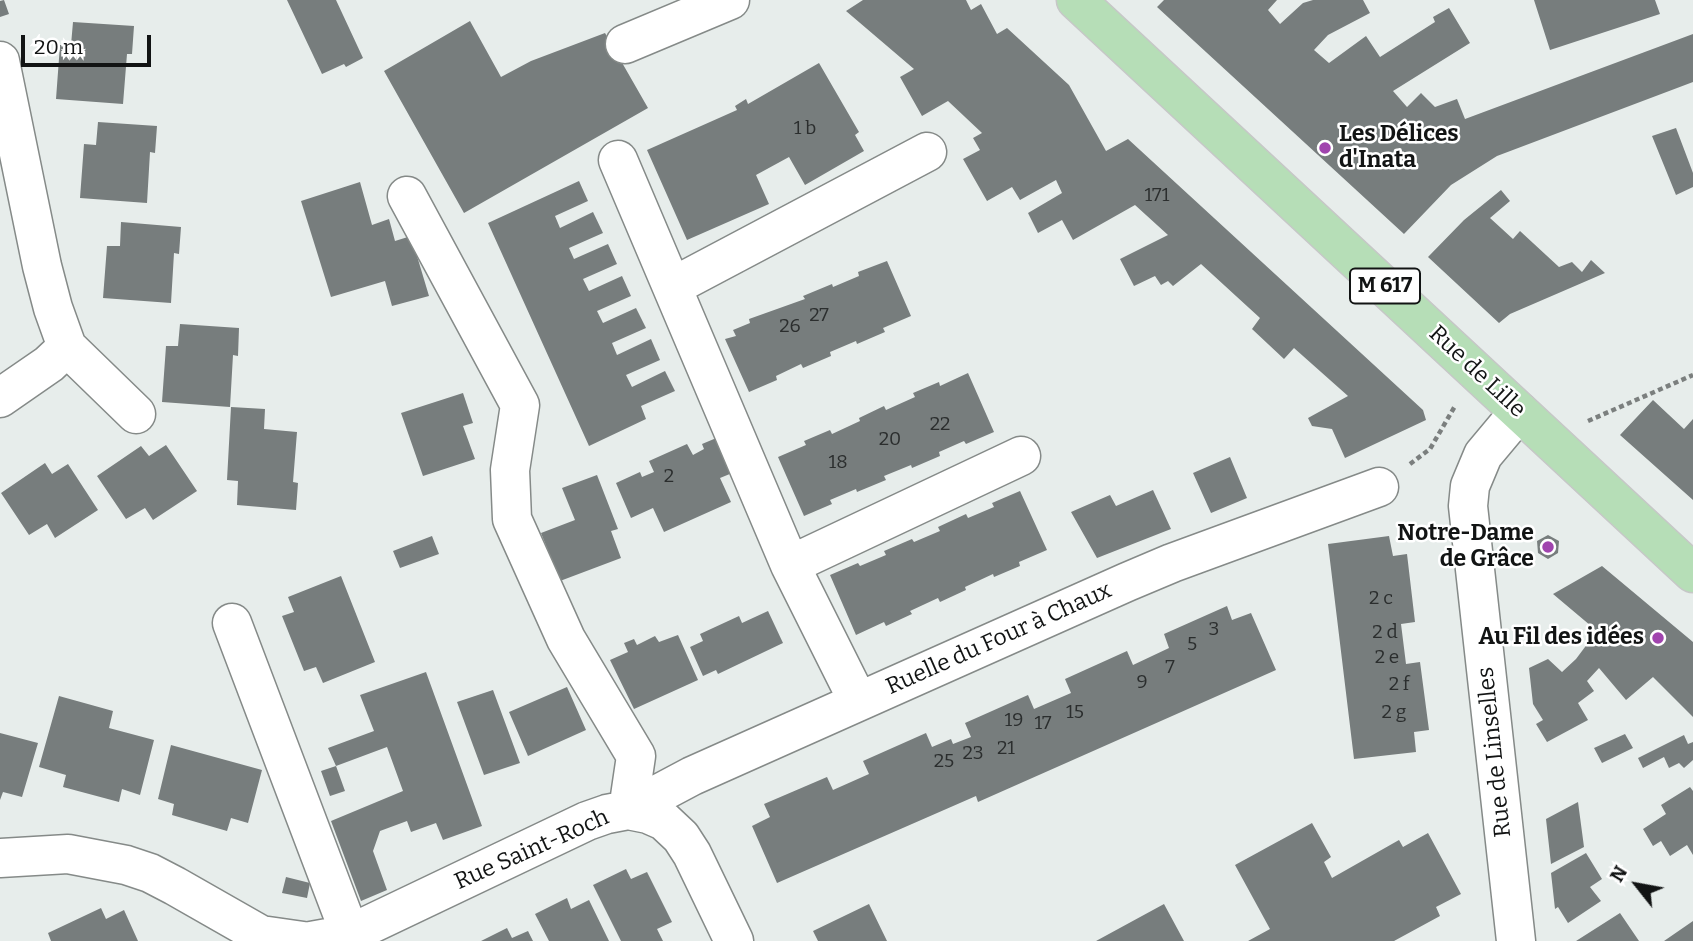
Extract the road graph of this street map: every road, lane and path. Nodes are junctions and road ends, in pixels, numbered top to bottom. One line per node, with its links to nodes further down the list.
1 (730, 0): 3 (street)
2 (1076, 0): 10 (main road, Rue de Lille / M 617)
3 (625, 44)
4 (0, 61): 9 (street)
5 (927, 152): 8 (street)
6 (618, 160): 8 (street)
7 (407, 196): 22 (street)
8 (672, 287): 18 (street)
9 (67, 347): 12 (street); 14 (street)
10 (1466, 361): 13 (main road, Rue de Lille / M 617); 17 (path)
11 (1693, 374): 15 (path)
12 (0, 398)
13 (1519, 412): 19 (main road, Rue de Lille / M 617); 28 (street, Rue de Linselles)
14 (136, 414)
15 (1579, 414)
16 (1021, 456): 18 (street)
17 (1379, 487): 21 (street, Ruelle du Four à Chaux)
18 (790, 565): 21 (street)
19 (1693, 573)
20 (232, 623): 24 (street)
21 (858, 701): 22 (street, Ruelle du Four à Chaux)
22 (628, 810): 24 (street, Rue Saint-Roch); 27 (street, Rue Saint-Roch)
23 (0, 858): 25 (street)
24 (350, 934): 26 (street, Rue Saint-Roch)
25 (303, 941)
26 (312, 941)
27 (734, 941)
28 (1516, 941)

